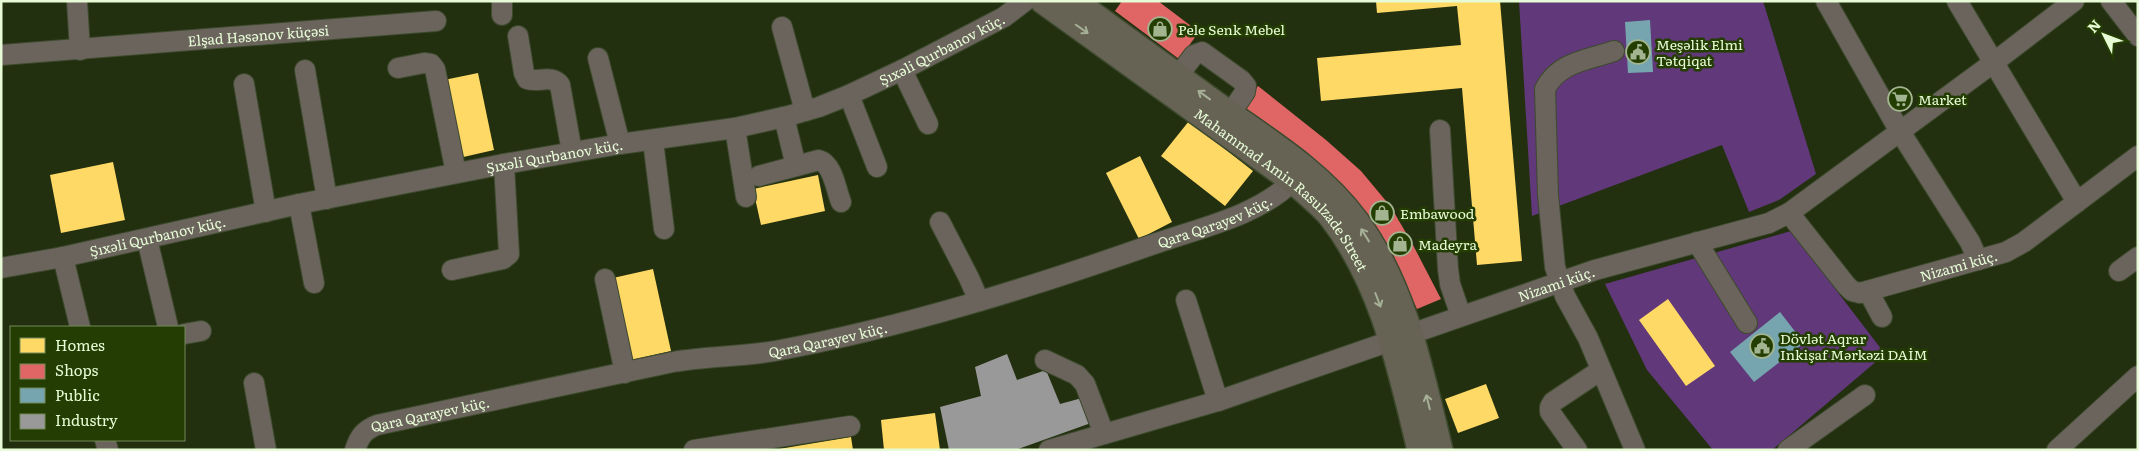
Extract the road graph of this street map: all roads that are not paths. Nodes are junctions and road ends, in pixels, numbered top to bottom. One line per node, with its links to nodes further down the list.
1 (77, 1): 13 (street)
2 (1025, 1): 20 (street, Şıxəli Qurbanov küç.)
3 (1043, 1): 40 (main road, Mahammad Amin Rasulzade Street, one-way to 40)
4 (1074, 1): 21 (main road, Mahammad Amin Rasulzade Street)
5 (1826, 1): 30 (street)
6 (1957, 1): 17 (street)
7 (2074, 1): 17 (street, Nizami küç.)
8 (2111, 1): 12 (street)
9 (436, 21): 13 (street, Elşad Həsənov küçəsi)
10 (782, 27): 24 (street)
11 (518, 36): 33 (street)
12 (2138, 36)
13 (80, 50): 15 (street, Elşad Həsənov küçəsi)
14 (1614, 51): 59 (street)
15 (1, 55)
16 (598, 58): 32 (street)
17 (1993, 63): 30 (street, Nizami küç.); 44 (street)
18 (398, 68): 38 (street)
19 (305, 70): 42 (street)
20 (902, 70): 23 (street, Şıxəli Qurbanov küç.); 27 (street)
21 (1178, 76): 25 (main road, Mahammad Amin Rasulzade Street, one-way to 21); 25 (street)
22 (244, 84): 46 (street)
23 (848, 95): 24 (street, Şıxəli Qurbanov küç.); 37 (street)
24 (805, 111): 26 (street, Şıxəli Qurbanov küç.)
25 (1230, 114): 69 (main road, Mahammad Amin Rasulzade Street, one-way to 25)
26 (784, 117): 28 (street, Şıxəli Qurbanov küç.); 36 (street)
27 (928, 124)
28 (735, 128): 31 (street, Şıxəli Qurbanov küç.); 41 (street)
29 (1440, 130): 64 (street)
30 (1899, 130): 47 (street, Nizami küç.); 54 (street)
31 (653, 141): 32 (street, Şıxəli Qurbanov küç.); 49 (street)
32 (620, 144): 33 (street, Şıxəli Qurbanov küç.)
33 (572, 152): 35 (street, Şıxəli Qurbanov küç.)
34 (2138, 156): 44 (street, Nizami küç.)
35 (504, 164): 38 (street, Şıxəli Qurbanov küç.); 56 (street)
36 (796, 166): 39 (street); 43 (street)
37 (877, 166)
38 (456, 173): 42 (street, Şıxəli Qurbanov küç.)
39 (759, 176)
40 (1293, 181): 63 (street, Qara Qarayev küç.); 69 (main road, Mahammad Amin Rasulzade Street, one-way to 69)
41 (746, 197)
42 (327, 199): 45 (street, Şıxəli Qurbanov küç.)
43 (841, 202)
44 (2077, 202): 54 (street, Nizami küç.)
45 (299, 204): 46 (street, Şıxəli Qurbanov küç.); 60 (street)
46 (266, 212): 50 (street, Şıxəli Qurbanov küç.)
47 (1789, 213): 51 (street, Nizami küç.); 61 (street)
48 (940, 222): 63 (street)
49 (664, 230)
50 (147, 239): 52 (street, Şıxəli Qurbanov küç.); 68 (street)
51 (1697, 242): 59 (street, Nizami küç.); 66 (street)
52 (63, 257): 55 (street, Şıxəli Qurbanov küç.); 67 (street)
53 (2138, 257): 57 (street)
54 (1978, 260): 61 (street, Nizami küç.)
55 (1, 268)
56 (452, 270)
57 (2119, 271)
58 (605, 279): 72 (street)
59 (1559, 282): 64 (street, Nizami küç.); 71 (street)
60 (314, 283)
61 (1868, 292): 65 (street)
62 (1186, 300): 76 (street)
63 (979, 301): 72 (street, Qara Qarayev küç.)
64 (1461, 316): 69 (street, Nizami küç.)
65 (1882, 316)
66 (1748, 323)
67 (80, 326)
68 (168, 326)
69 (1401, 338): 76 (street, Nizami küç.); 83 (main road, Mahammad Amin Rasulzade Street); 84 (main road, Mahammad Amin Rasulzade Street, one-way to 69)
70 (1046, 360): 78 (street)
71 (1602, 370): 85 (street); 86 (street)
72 (624, 373): 80 (street, Qara Qarayev küç.)
73 (2138, 376): 88 (street)
74 (254, 383): 79 (street)
75 (1865, 395): 87 (street)
76 (1218, 400): 78 (street, Nizami küç.)
77 (850, 426): 81 (street)
78 (1104, 434): 82 (street, Nizami küç.)
79 (266, 450)
80 (355, 450)
81 (694, 450)
82 (1049, 450)
83 (1420, 450)
84 (1440, 450)
85 (1576, 450)
86 (1635, 450)
87 (1788, 450)
88 (2057, 450)

